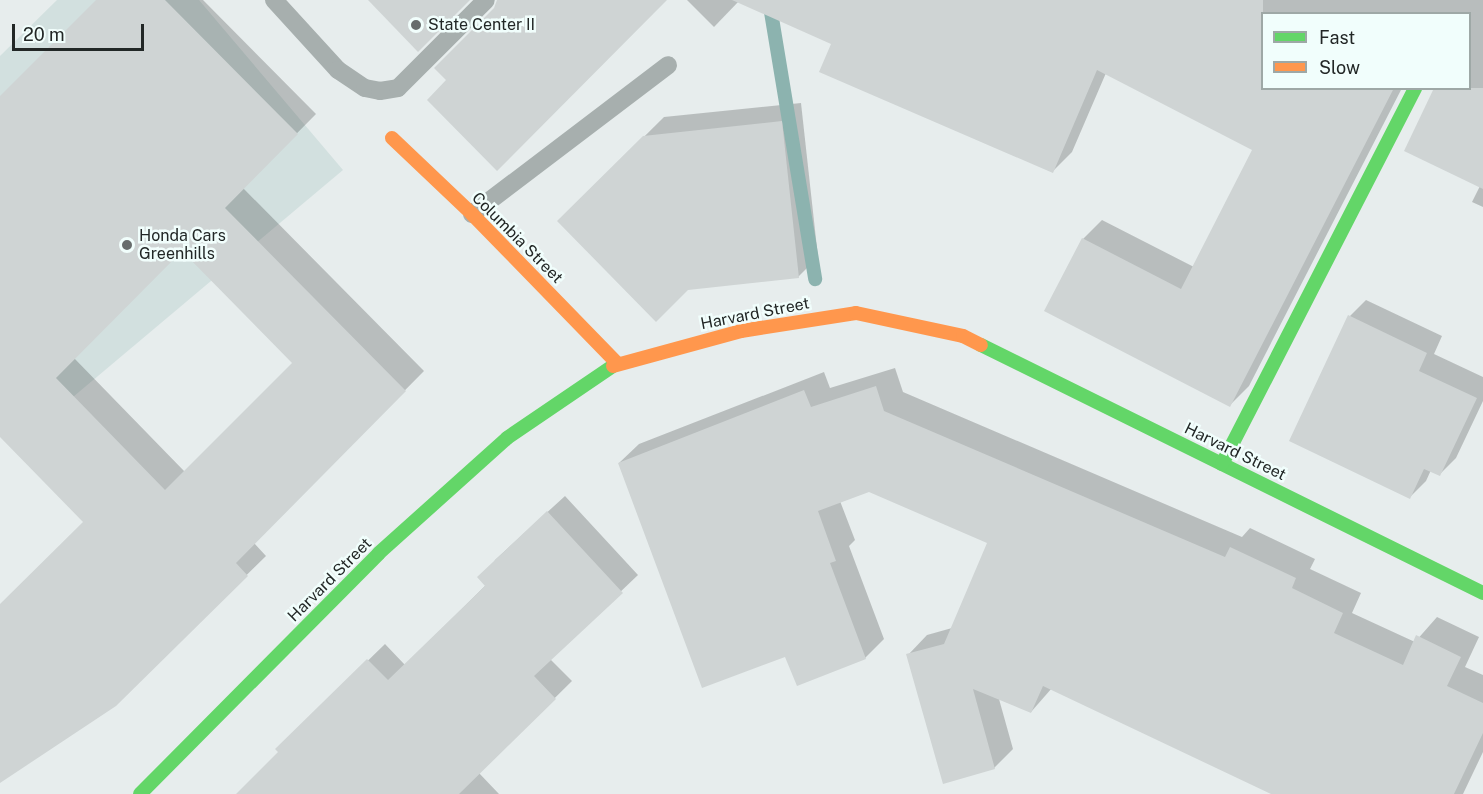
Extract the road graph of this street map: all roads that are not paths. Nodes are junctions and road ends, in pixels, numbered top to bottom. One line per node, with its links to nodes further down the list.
1 (274, 0): 2 (lane)
2 (486, 0)
3 (668, 65): 6 (lane)
4 (1414, 90): 8 (street)
5 (392, 138): 6 (street, Columbia Street)
6 (472, 214): 7 (street, Columbia Street)
7 (617, 363): 8 (street, Harvard Street); 10 (street, Harvard Street)
8 (1222, 464): 9 (street, Harvard Street)
9 (1483, 593)
10 (140, 794)

